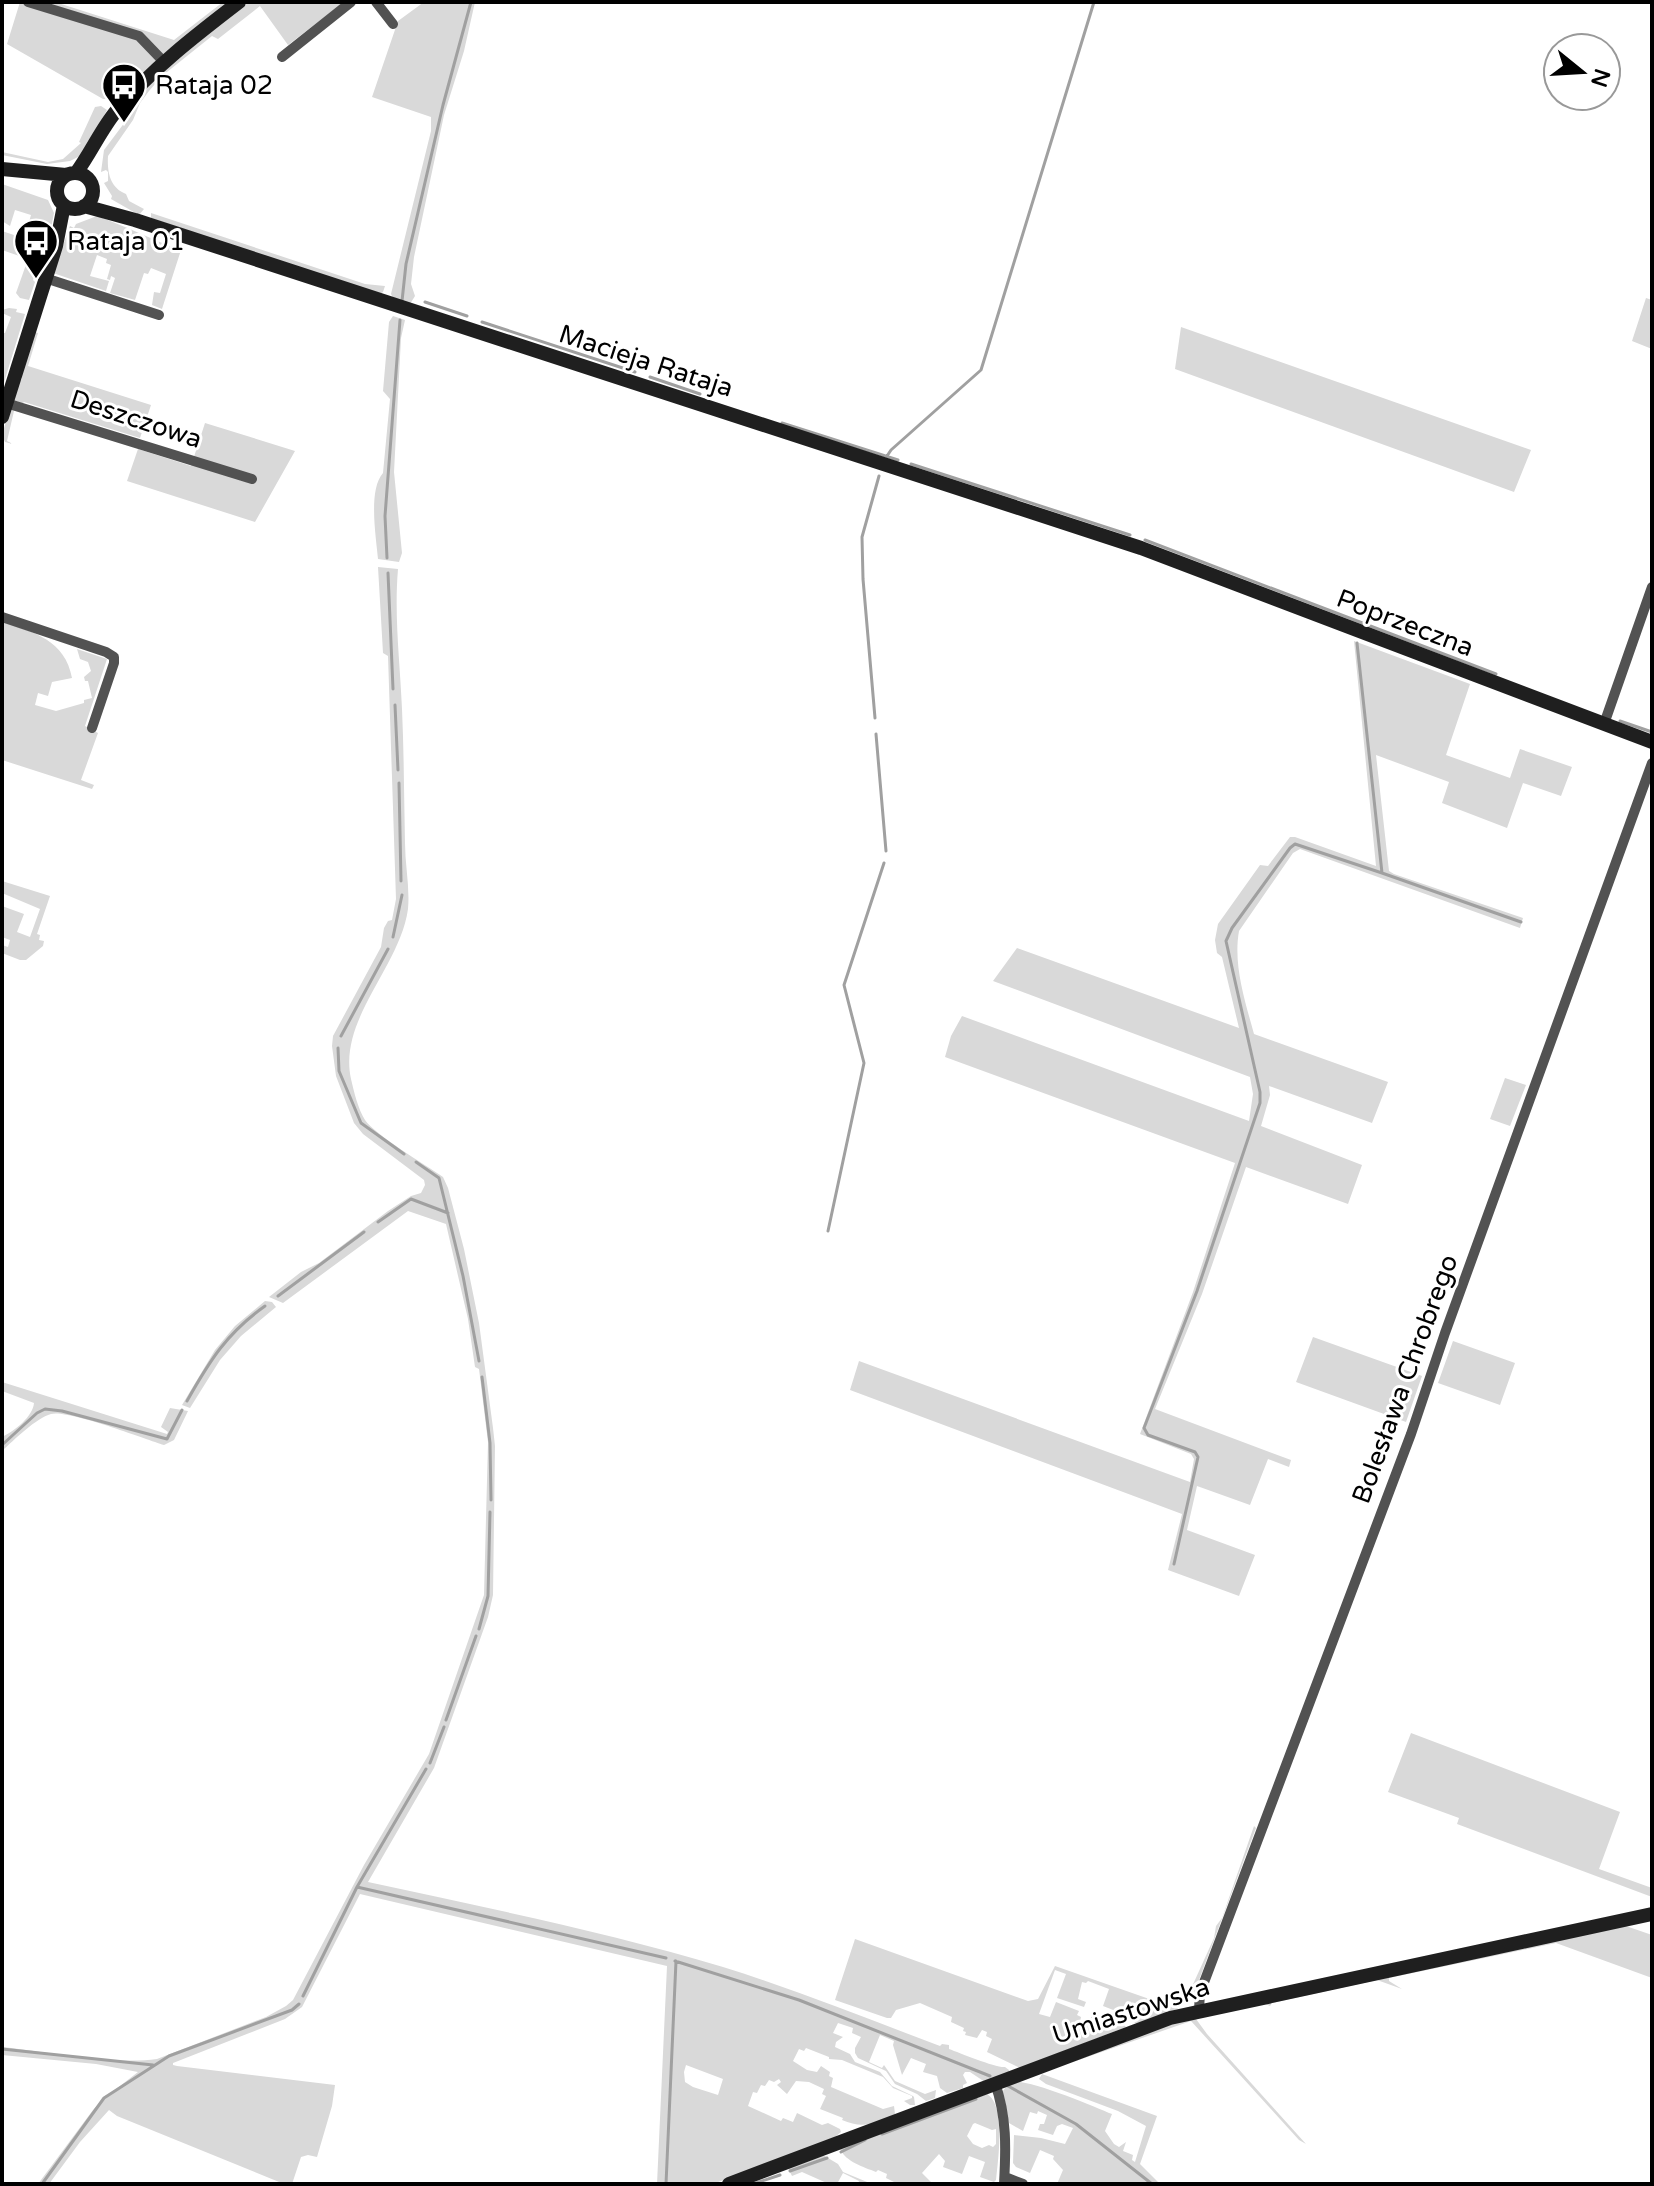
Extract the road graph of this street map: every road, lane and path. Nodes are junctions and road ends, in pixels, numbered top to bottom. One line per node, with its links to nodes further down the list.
1 (28, 2): 7 (street)
2 (239, 2): 7 (street)
3 (351, 2): 6 (street)
4 (376, 2): 5 (street)
5 (393, 24)
6 (282, 57)
7 (164, 62): 10 (street)
8 (2, 169): 9 (street, Macieja Rataja)
9 (24, 172): 10 (street, Macieja Rataja); 11 (street, Macieja Rataja)
10 (81, 180): 11 (street); 11 (street); 12 (street, Macieja Rataja)
11 (71, 203): 12 (street, Macieja Rataja); 13 (street)
12 (135, 220): 17 (street, Macieja Rataja)
13 (45, 278): 14 (street); 15 (street)
14 (159, 315)
15 (4, 410): 16 (street, Deszczowa)
16 (252, 479)
17 (1141, 548): 20 (street, Poprzeczna)
18 (1652, 587): 20 (street)
19 (2, 617): 21 (street)
20 (1604, 724): 22 (street, Poprzeczna)
21 (92, 728)
22 (1652, 742)
23 (1652, 763): 25 (street, Bolesława Chrobrego)
24 (1652, 1914): 25 (street, Umiastowska)
25 (1199, 2010): 26 (street, Umiastowska)
26 (995, 2083): 27 (street); 28 (street, Umiastowska)
27 (1004, 2181): 29 (street)
28 (729, 2184)
29 (1023, 2184)

